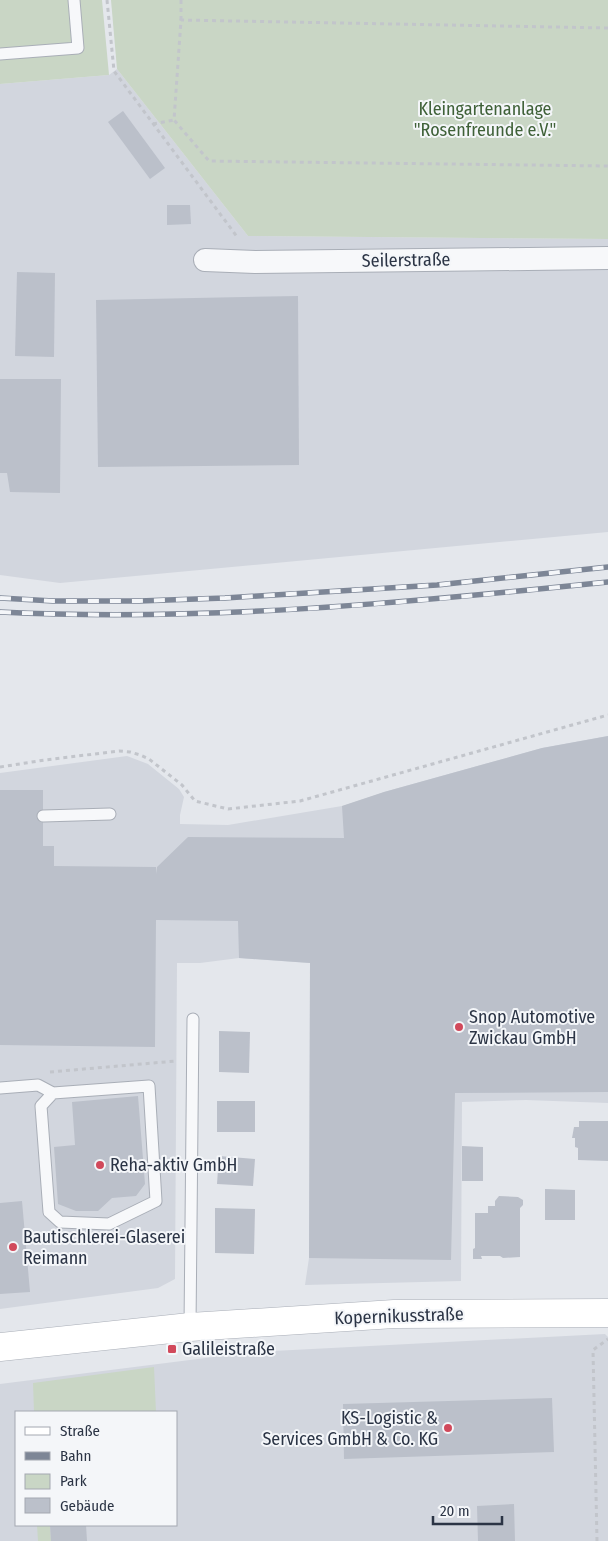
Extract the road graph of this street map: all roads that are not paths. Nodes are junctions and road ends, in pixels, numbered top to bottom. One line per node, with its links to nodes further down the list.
1 (74, 0): 2 (lane)
2 (0, 54)
3 (608, 258): 4 (street, Seilerstraße)
4 (204, 260)
5 (110, 814): 6 (lane)
6 (43, 816)
7 (193, 1019): 11 (lane)
8 (0, 1088): 9 (lane)
9 (53, 1093): 9 (lane)
10 (608, 1313): 11 (street, Kopernikusstraße)
11 (190, 1327): 12 (street, Kopernikusstraße)
12 (0, 1347)

